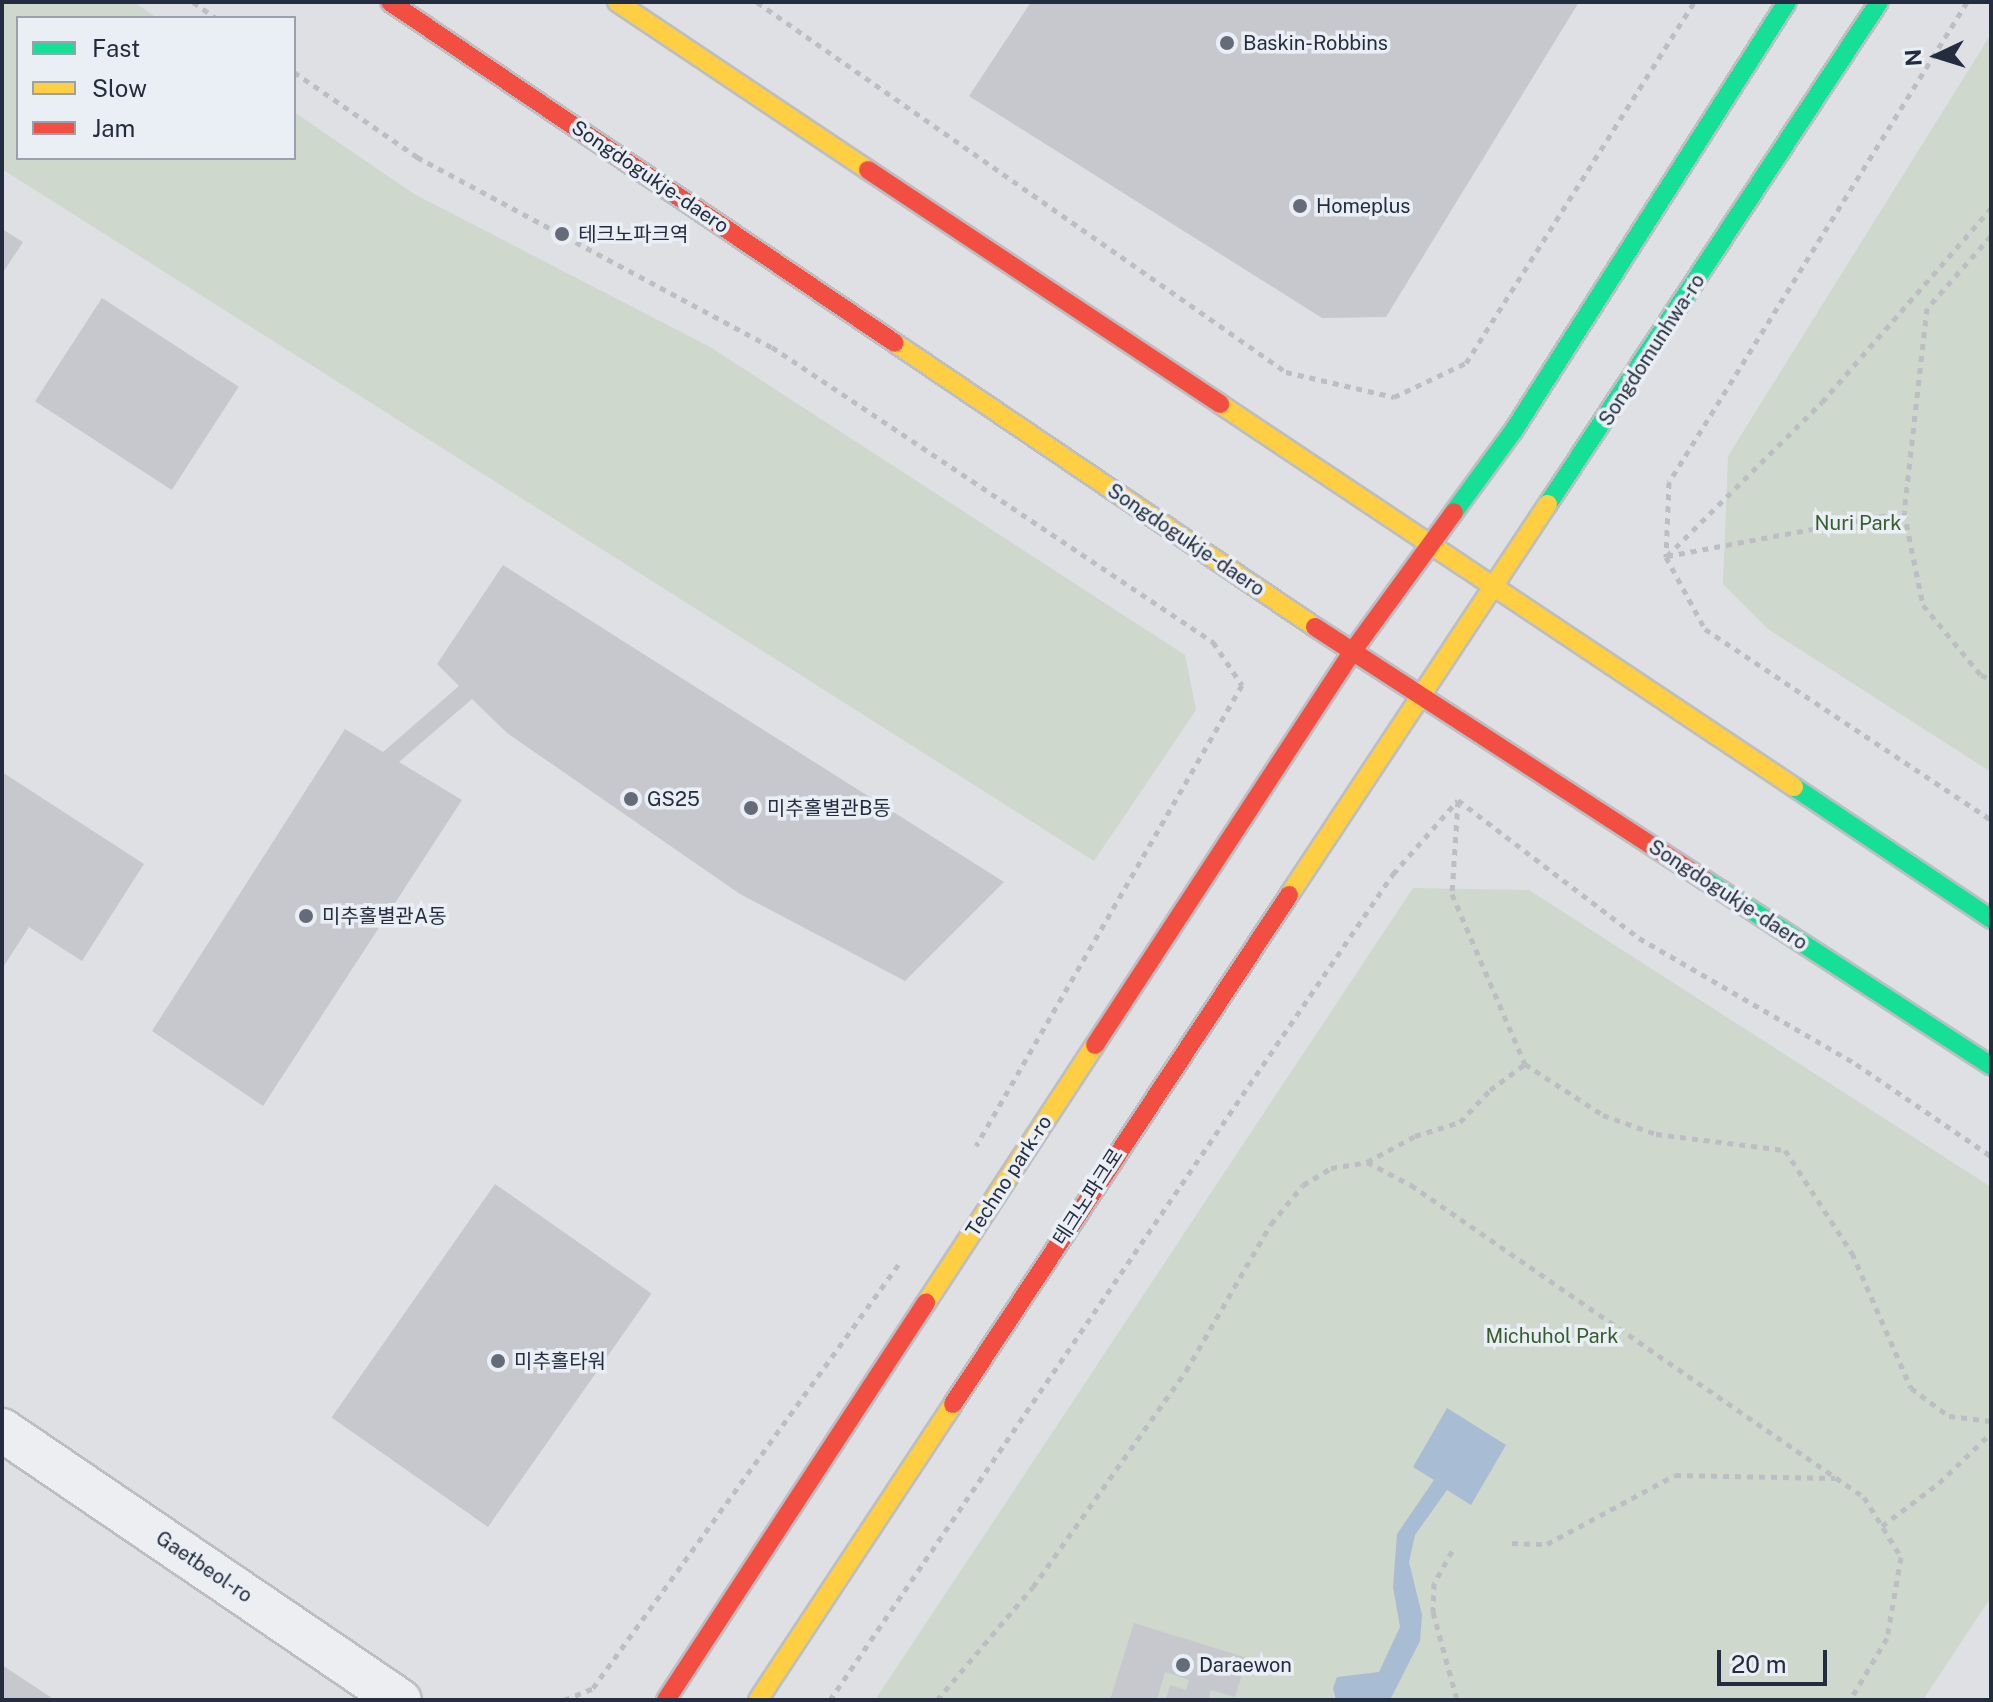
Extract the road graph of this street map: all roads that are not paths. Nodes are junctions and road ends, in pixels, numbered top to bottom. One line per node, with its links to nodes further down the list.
1 (390, 2): 7 (street, Songdogukje-daero)
2 (617, 2): 5 (street)
3 (1787, 2): 5 (street)
4 (1879, 2): 6 (street, Songdomunhwa-ro)
5 (1432, 545): 6 (street); 7 (street)
6 (1496, 588): 8 (street, Songdomunhwa-ro); 9 (street)
7 (1352, 652): 8 (street, Songdogukje-daero); 13 (street, Techno park-ro)
8 (1418, 694): 10 (street, Songdogukje-daero); 14 (street, 테크노파크로)
9 (1991, 919)
10 (1991, 1066)
11 (4, 1435): 12 (street, Gaetbeol-ro)
12 (400, 1700)
13 (666, 1700)
14 (758, 1700)

